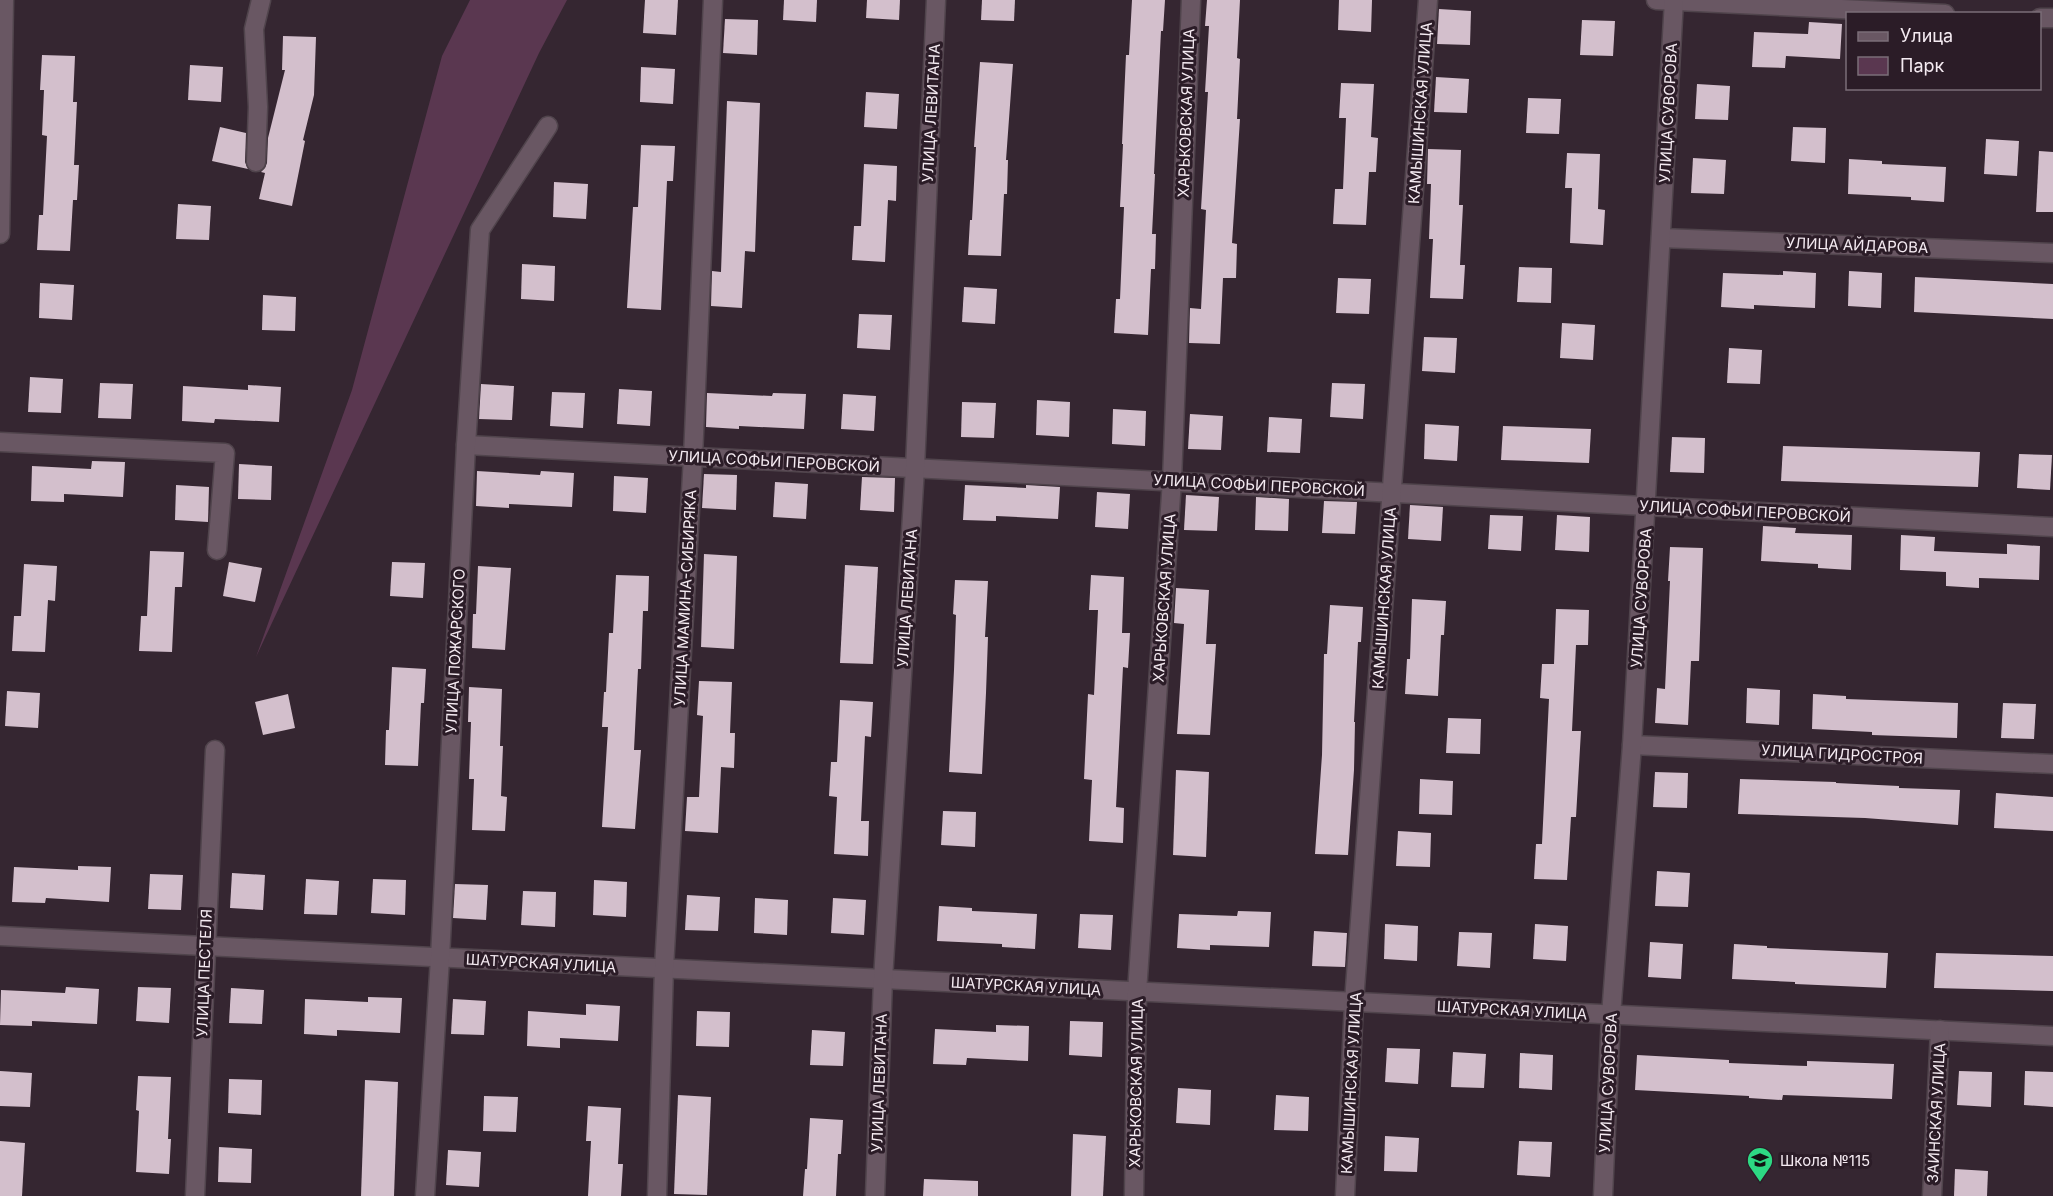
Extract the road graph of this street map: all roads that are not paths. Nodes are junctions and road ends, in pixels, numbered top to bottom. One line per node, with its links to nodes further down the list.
1 (4, 0): 11 (street)
2 (261, 0): 10 (street)
3 (713, 0): 16 (street, УЛИЦА МАМИНА-СИБИРЯКА)
4 (936, 0): 17 (street, УЛИЦА ЛЕВИТАНА)
5 (1191, 0): 18 (street, ХАРЬКОВСКАЯ УЛИЦА)
6 (1428, 0): 19 (street, КАМЫШИНСКАЯ УЛИЦА)
7 (1668, 0): 8 (street); 12 (street, УЛИЦА СУВОРОВА)
8 (1905, 12)
9 (548, 126): 15 (street, УЛИЦА ПОЖАРСКОГО)
10 (256, 162)
11 (0, 234)
12 (1661, 237): 13 (street, УЛИЦА АЙДАРОВА); 20 (street, УЛИЦА СУВОРОВА)
13 (2053, 253)
14 (0, 442): 22 (street)
15 (466, 445): 16 (street, УЛИЦА СОФЬИ ПЕРОВСКОЙ); 28 (street, УЛИЦА ПОЖАРСКОГО)
16 (693, 457): 17 (street, УЛИЦА СОФЬИ ПЕРОВСКОЙ); 29 (street, УЛИЦА МАМИНА-СИБИРЯКА)
17 (915, 468): 18 (street, УЛИЦА СОФЬИ ПЕРОВСКОЙ); 30 (street, УЛИЦА ЛЕВИТАНА)
18 (1172, 480): 19 (street, УЛИЦА СОФЬИ ПЕРОВСКОЙ); 31 (street, ХАРЬКОВСКАЯ УЛИЦА)
19 (1392, 493): 20 (street, УЛИЦА СОФЬИ ПЕРОВСКОЙ); 32 (street, КАМЫШИНСКАЯ УЛИЦА)
20 (1647, 506): 21 (street, УЛИЦА СОФЬИ ПЕРОВСКОЙ); 23 (street, УЛИЦА СУВОРОВА)
21 (2053, 527)
22 (217, 549)
23 (1632, 745): 25 (street, УЛИЦА ГИДРОСТРОЯ); 33 (street, УЛИЦА СУВОРОВА)
24 (215, 750): 27 (street, УЛИЦА ПЕСТЕЛЯ)
25 (2053, 764)
26 (0, 936): 27 (street, ШАТУРСКАЯ УЛИЦА)
27 (205, 946): 28 (street, ШАТУРСКАЯ УЛИЦА); 36 (street, УЛИЦА ПЕСТЕЛЯ)
28 (440, 958): 29 (street, ШАТУРСКАЯ УЛИЦА); 37 (street, УЛИЦА ПОЖАРСКОГО)
29 (664, 968): 30 (street, ШАТУРСКАЯ УЛИЦА); 38 (street, УЛИЦА МАМИНА-СИБИРЯКА)
30 (883, 979): 31 (street, ШАТУРСКАЯ УЛИЦА); 39 (street, УЛИЦА ЛЕВИТАНА)
31 (1137, 992): 32 (street, ШАТУРСКАЯ УЛИЦА); 40 (street, ХАРЬКОВСКАЯ УЛИЦА)
32 (1354, 1002): 33 (street, ШАТУРСКАЯ УЛИЦА); 41 (street, КАМЫШИНСКАЯ УЛИЦА)
33 (1611, 1015): 34 (street, ШАТУРСКАЯ УЛИЦА); 42 (street, УЛИЦА СУВОРОВА)
34 (1940, 1030): 35 (street, ШАТУРСКАЯ УЛИЦА); 43 (street, ЗАИНСКАЯ УЛИЦА)
35 (2053, 1036)
36 (195, 1196)
37 (425, 1196)
38 (657, 1196)
39 (875, 1196)
40 (1134, 1196)
41 (1345, 1196)
42 (1603, 1196)
43 (1932, 1196)

